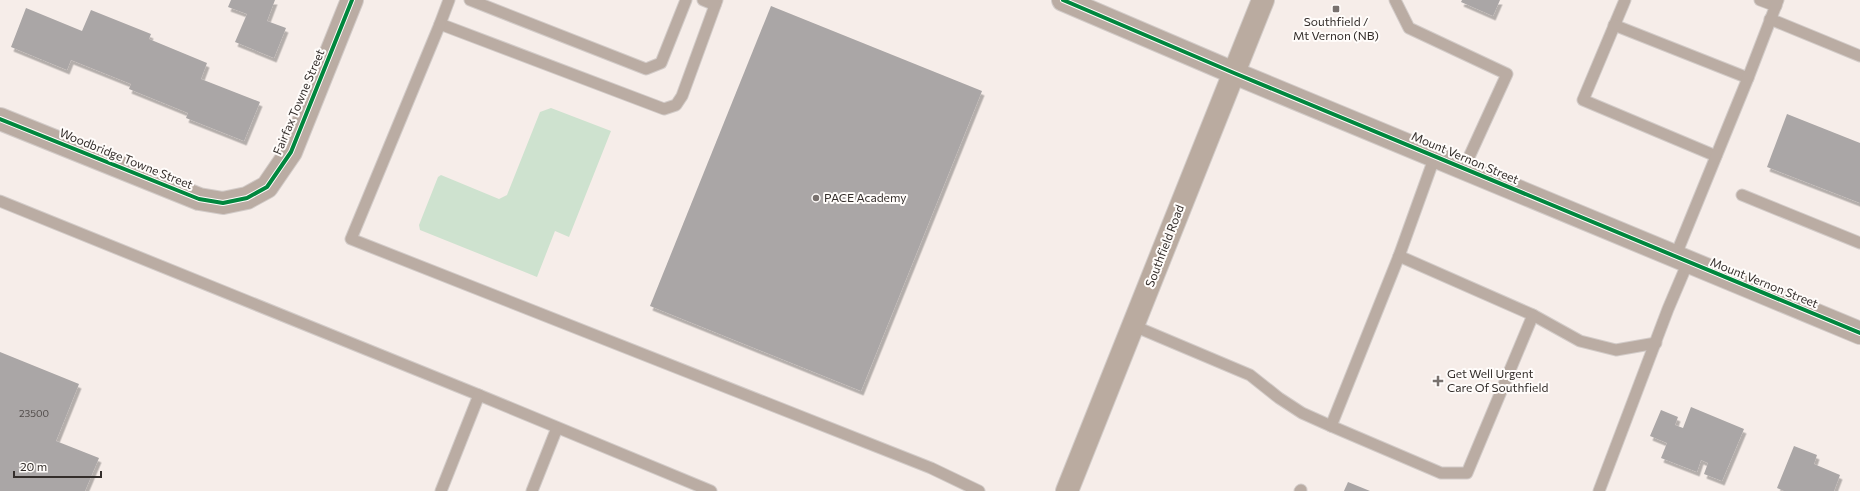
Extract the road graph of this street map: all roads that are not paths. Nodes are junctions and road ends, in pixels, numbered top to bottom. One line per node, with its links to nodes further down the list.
1 (352, 0): 24 (street, Fairfax Towne Street)
2 (449, 0): 14 (lane)
3 (470, 0): 4 (lane)
4 (686, 0)
5 (703, 0): 11 (lane)
6 (1063, 0): 17 (street, Mount Vernon Street)
7 (1263, 0): 17 (main road, Southfield Road)
8 (1395, 0): 22 (lane)
9 (1625, 0): 15 (lane)
10 (1760, 0): 12 (lane)
11 (716, 3): 14 (lane)
12 (1777, 3): 13 (lane)
13 (1770, 19): 16 (lane); 18 (lane)
14 (440, 24): 39 (lane)
15 (1614, 25): 18 (lane); 21 (lane)
16 (1860, 56)
17 (1234, 73): 20 (street, Mount Vernon Street); 30 (main road, Southfield Road)
18 (1748, 78): 21 (lane)
19 (0, 119): 24 (street, Woodbridge Towne Street)
20 (1435, 156): 22 (street, Mount Vernon Street); 27 (lane)
21 (1716, 156): 28 (lane)
22 (1464, 168): 28 (street, Mount Vernon Street)
23 (1742, 195): 26 (lane)
24 (247, 198)
25 (0, 201): 33 (lane)
26 (1860, 243)
27 (1399, 256): 29 (lane); 34 (lane)
28 (1682, 260): 31 (street, Mount Vernon Street); 32 (lane)
29 (1533, 315): 32 (lane); 34 (lane)
30 (1134, 326): 34 (lane); 40 (main road, Southfield Road)
31 (1860, 333)
32 (1656, 343): 41 (lane)
33 (479, 395): 35 (lane); 36 (lane)
34 (1331, 426)
35 (557, 428): 37 (lane); 38 (lane)
36 (441, 491)
37 (532, 491)
38 (711, 491)
39 (979, 491)
40 (1067, 491)
41 (1599, 491)

